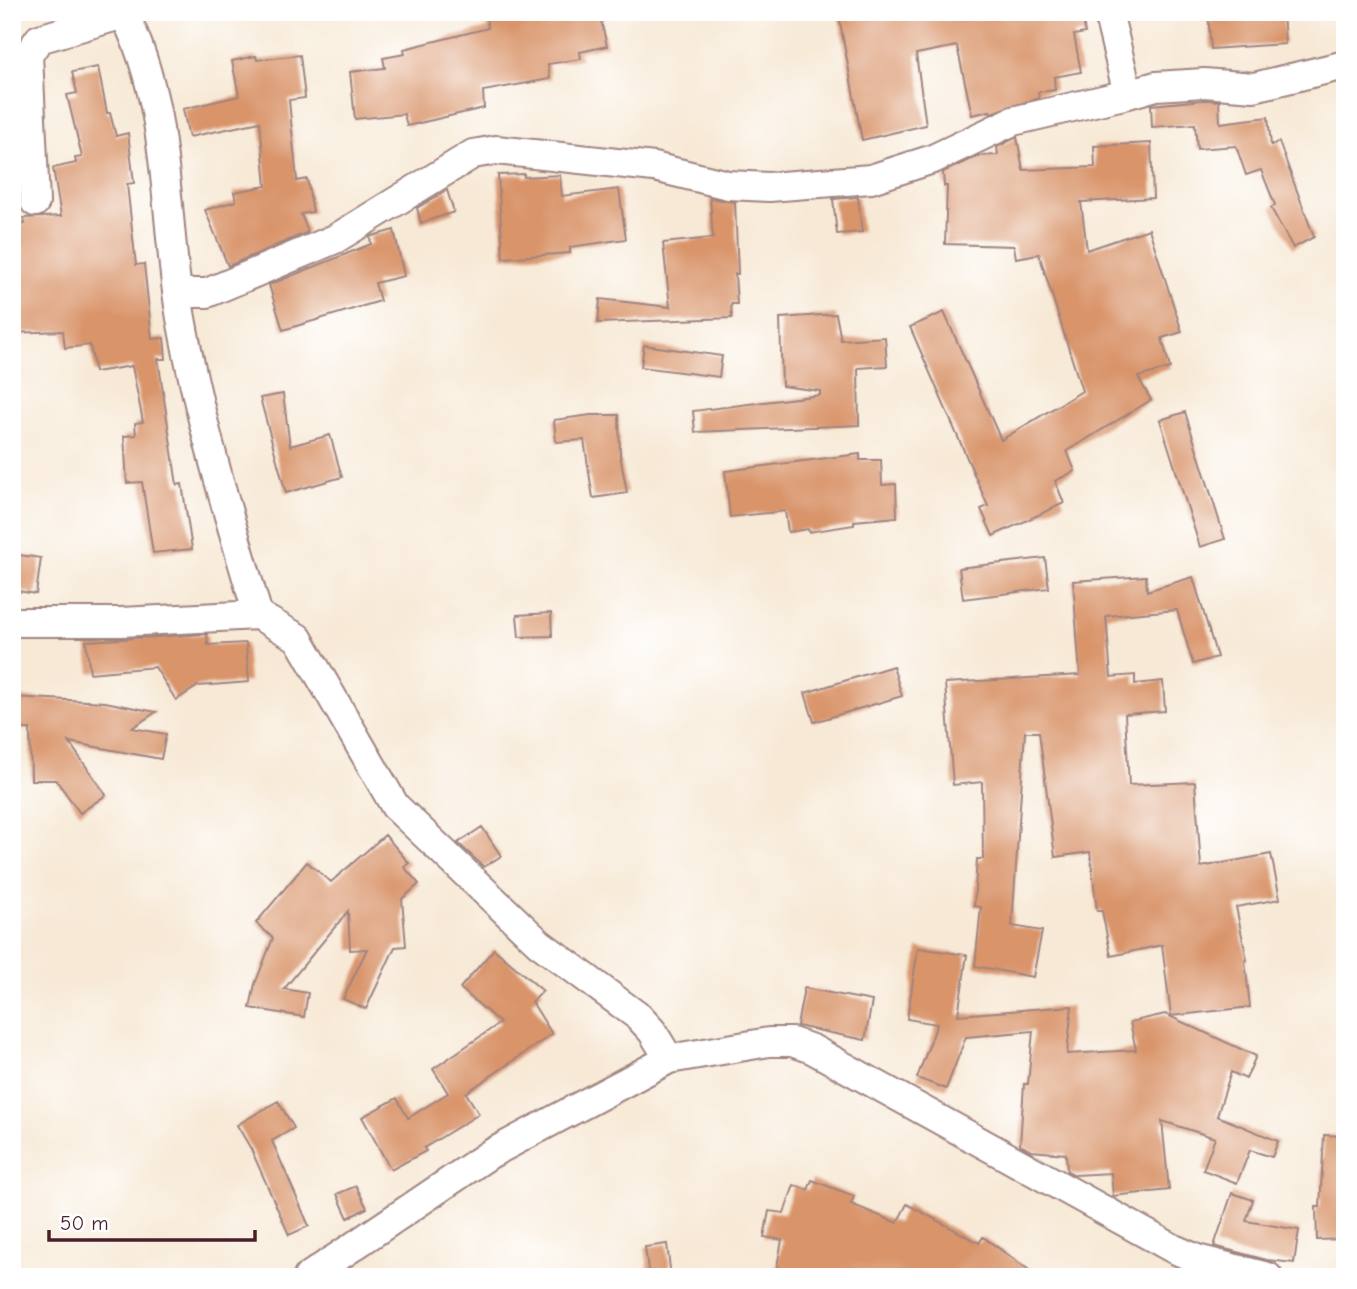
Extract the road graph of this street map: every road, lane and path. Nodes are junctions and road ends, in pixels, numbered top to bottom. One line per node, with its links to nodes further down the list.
1 (1108, 12): 4 (street)
2 (123, 13): 5 (street); 6 (street)
3 (1345, 65): 4 (street)
4 (1128, 94): 6 (street)
5 (34, 202)
6 (178, 293): 7 (street)
7 (258, 615): 8 (street); 9 (street)
8 (12, 621)
9 (669, 1059): 10 (street); 11 (street)
10 (308, 1277)
11 (1268, 1277)

